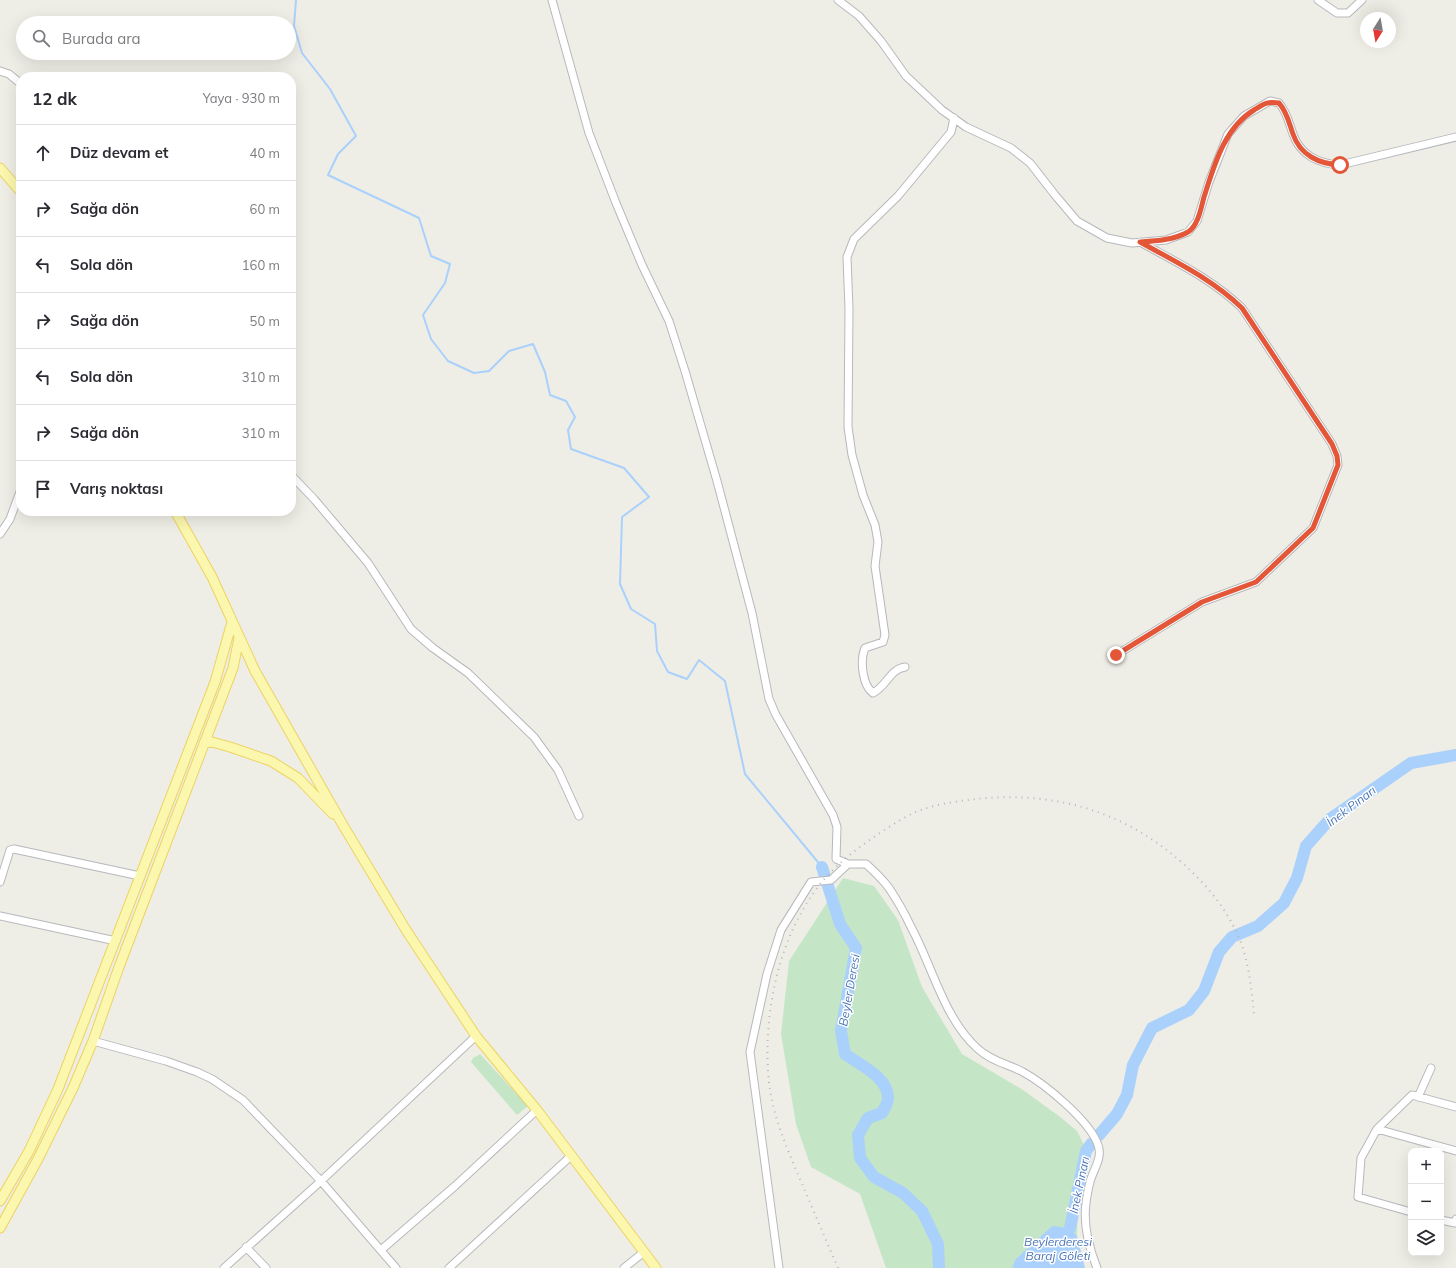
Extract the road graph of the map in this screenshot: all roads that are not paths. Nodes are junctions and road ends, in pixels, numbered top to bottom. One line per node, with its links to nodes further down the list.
1 (552, 0): 23 (street)
2 (838, 0): 7 (street)
3 (1318, 0): 4 (street)
4 (1362, 0)
5 (0, 71): 6 (street)
6 (16, 80)
7 (954, 118): 11 (street); 19 (street)
8 (1456, 137): 11 (street)
9 (0, 168): 10 (main road)
10 (16, 186)
11 (1140, 242): 18 (street)
12 (296, 480): 21 (street)
13 (16, 503): 15 (street)
14 (178, 516): 16 (main road)
15 (0, 534)
16 (232, 622): 17 (main road); 24 (main road)
17 (239, 638): 20 (main road); 22 (main road)
18 (1116, 655)
19 (905, 666)
20 (204, 743): 22 (main road); 29 (main road)
21 (579, 816)
22 (344, 827): 28 (main road)
23 (848, 864): 52 (street); 53 (street)
24 (140, 876): 25 (street); 27 (main road)
25 (0, 882)
26 (0, 916): 27 (street)
27 (116, 941): 38 (main road)
28 (476, 1036): 33 (main road); 37 (street)
29 (92, 1041): 37 (street); 42 (main road)
30 (1432, 1068): 31 (street)
31 (1418, 1097): 32 (street); 34 (street)
32 (1456, 1107)
33 (537, 1110): 36 (main road); 44 (street)
34 (1377, 1130): 35 (street); 39 (street)
35 (1456, 1151)
36 (572, 1155): 45 (main road); 49 (street)
37 (321, 1181): 43 (street); 44 (street)
38 (0, 1201)
39 (1408, 1211)
40 (1456, 1219): 41 (street)
41 (1444, 1221)
42 (0, 1228)
43 (246, 1247): 47 (street); 48 (street)
44 (381, 1250): 46 (street)
45 (644, 1252): 50 (street); 51 (main road)
46 (395, 1267)
47 (224, 1268)
48 (266, 1268)
49 (449, 1268)
50 (624, 1268)
51 (656, 1268)
52 (779, 1268)
53 (1097, 1268)

